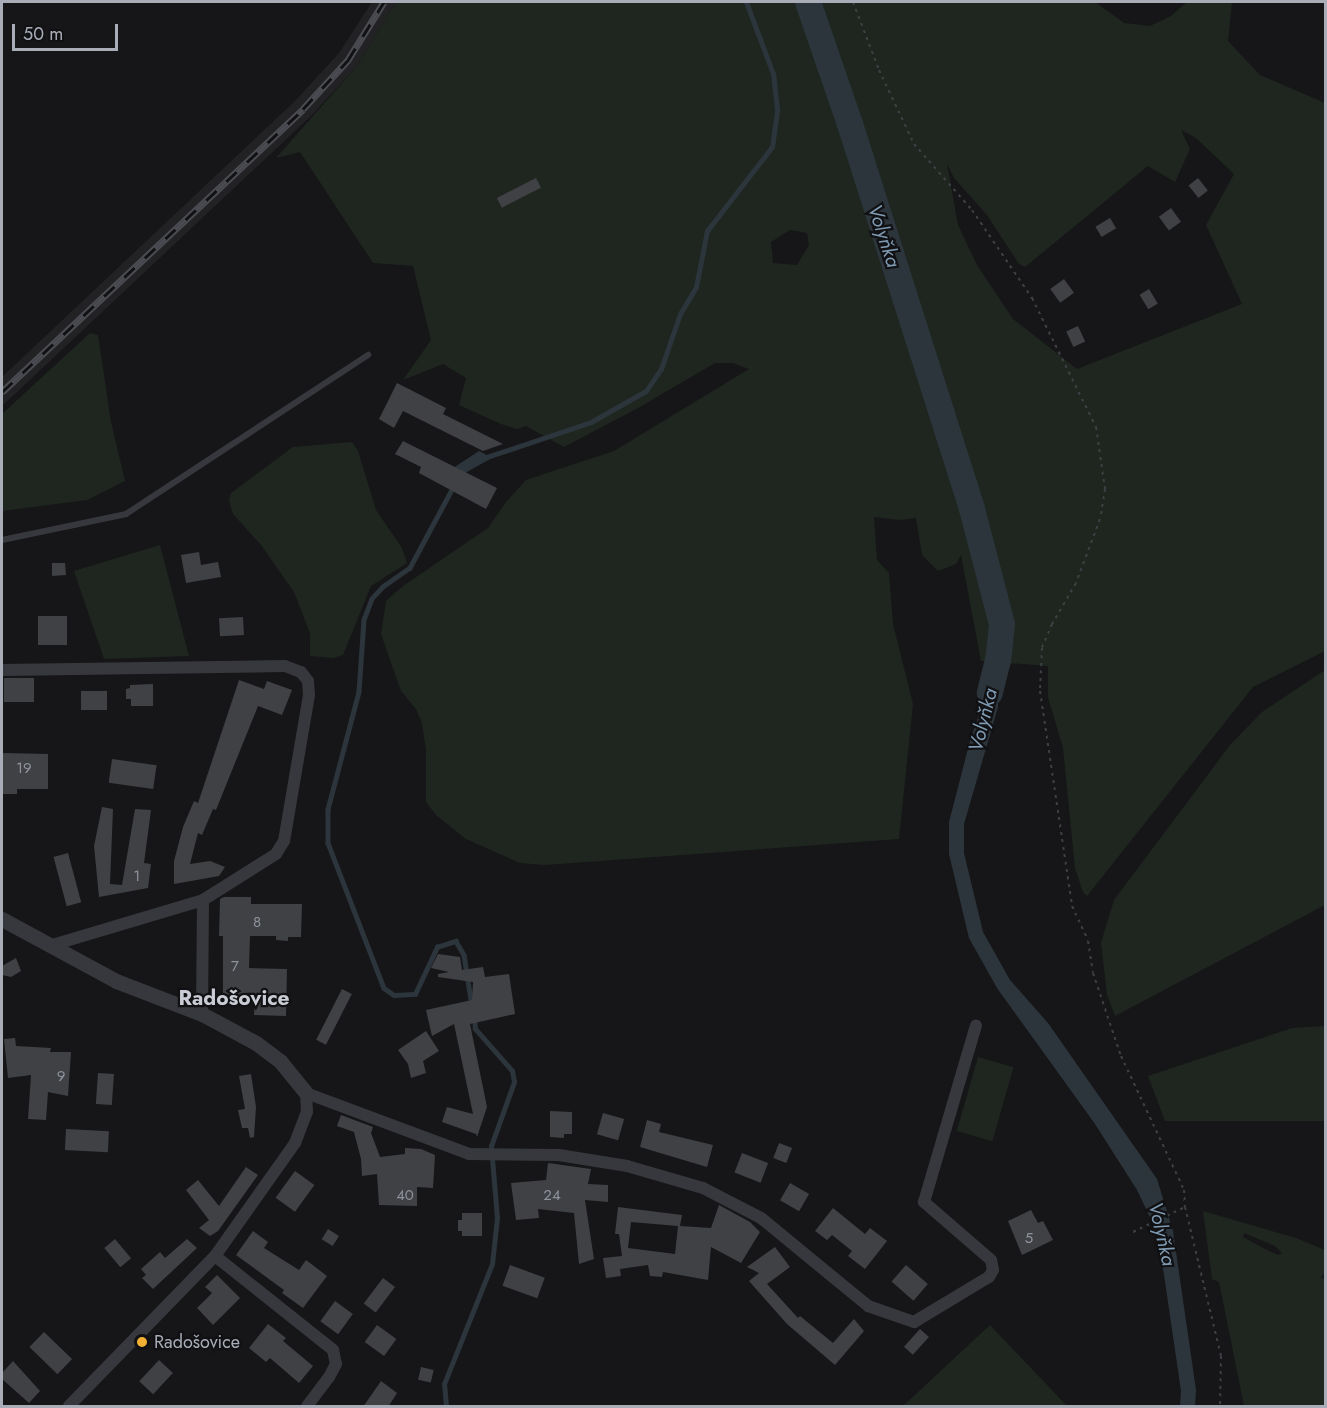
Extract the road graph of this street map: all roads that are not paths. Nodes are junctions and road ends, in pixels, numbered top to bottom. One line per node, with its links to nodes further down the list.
1 (368, 355): 2 (lane)
2 (2, 540)
3 (2, 669): 4 (street)
4 (203, 900): 6 (street); 7 (street)
5 (2, 919): 6 (street)
6 (48, 946): 7 (street)
7 (202, 1014): 9 (street)
8 (976, 1025): 9 (street)
9 (306, 1093): 10 (street)
10 (215, 1256): 11 (street); 12 (street)
11 (69, 1407)
12 (307, 1407)

